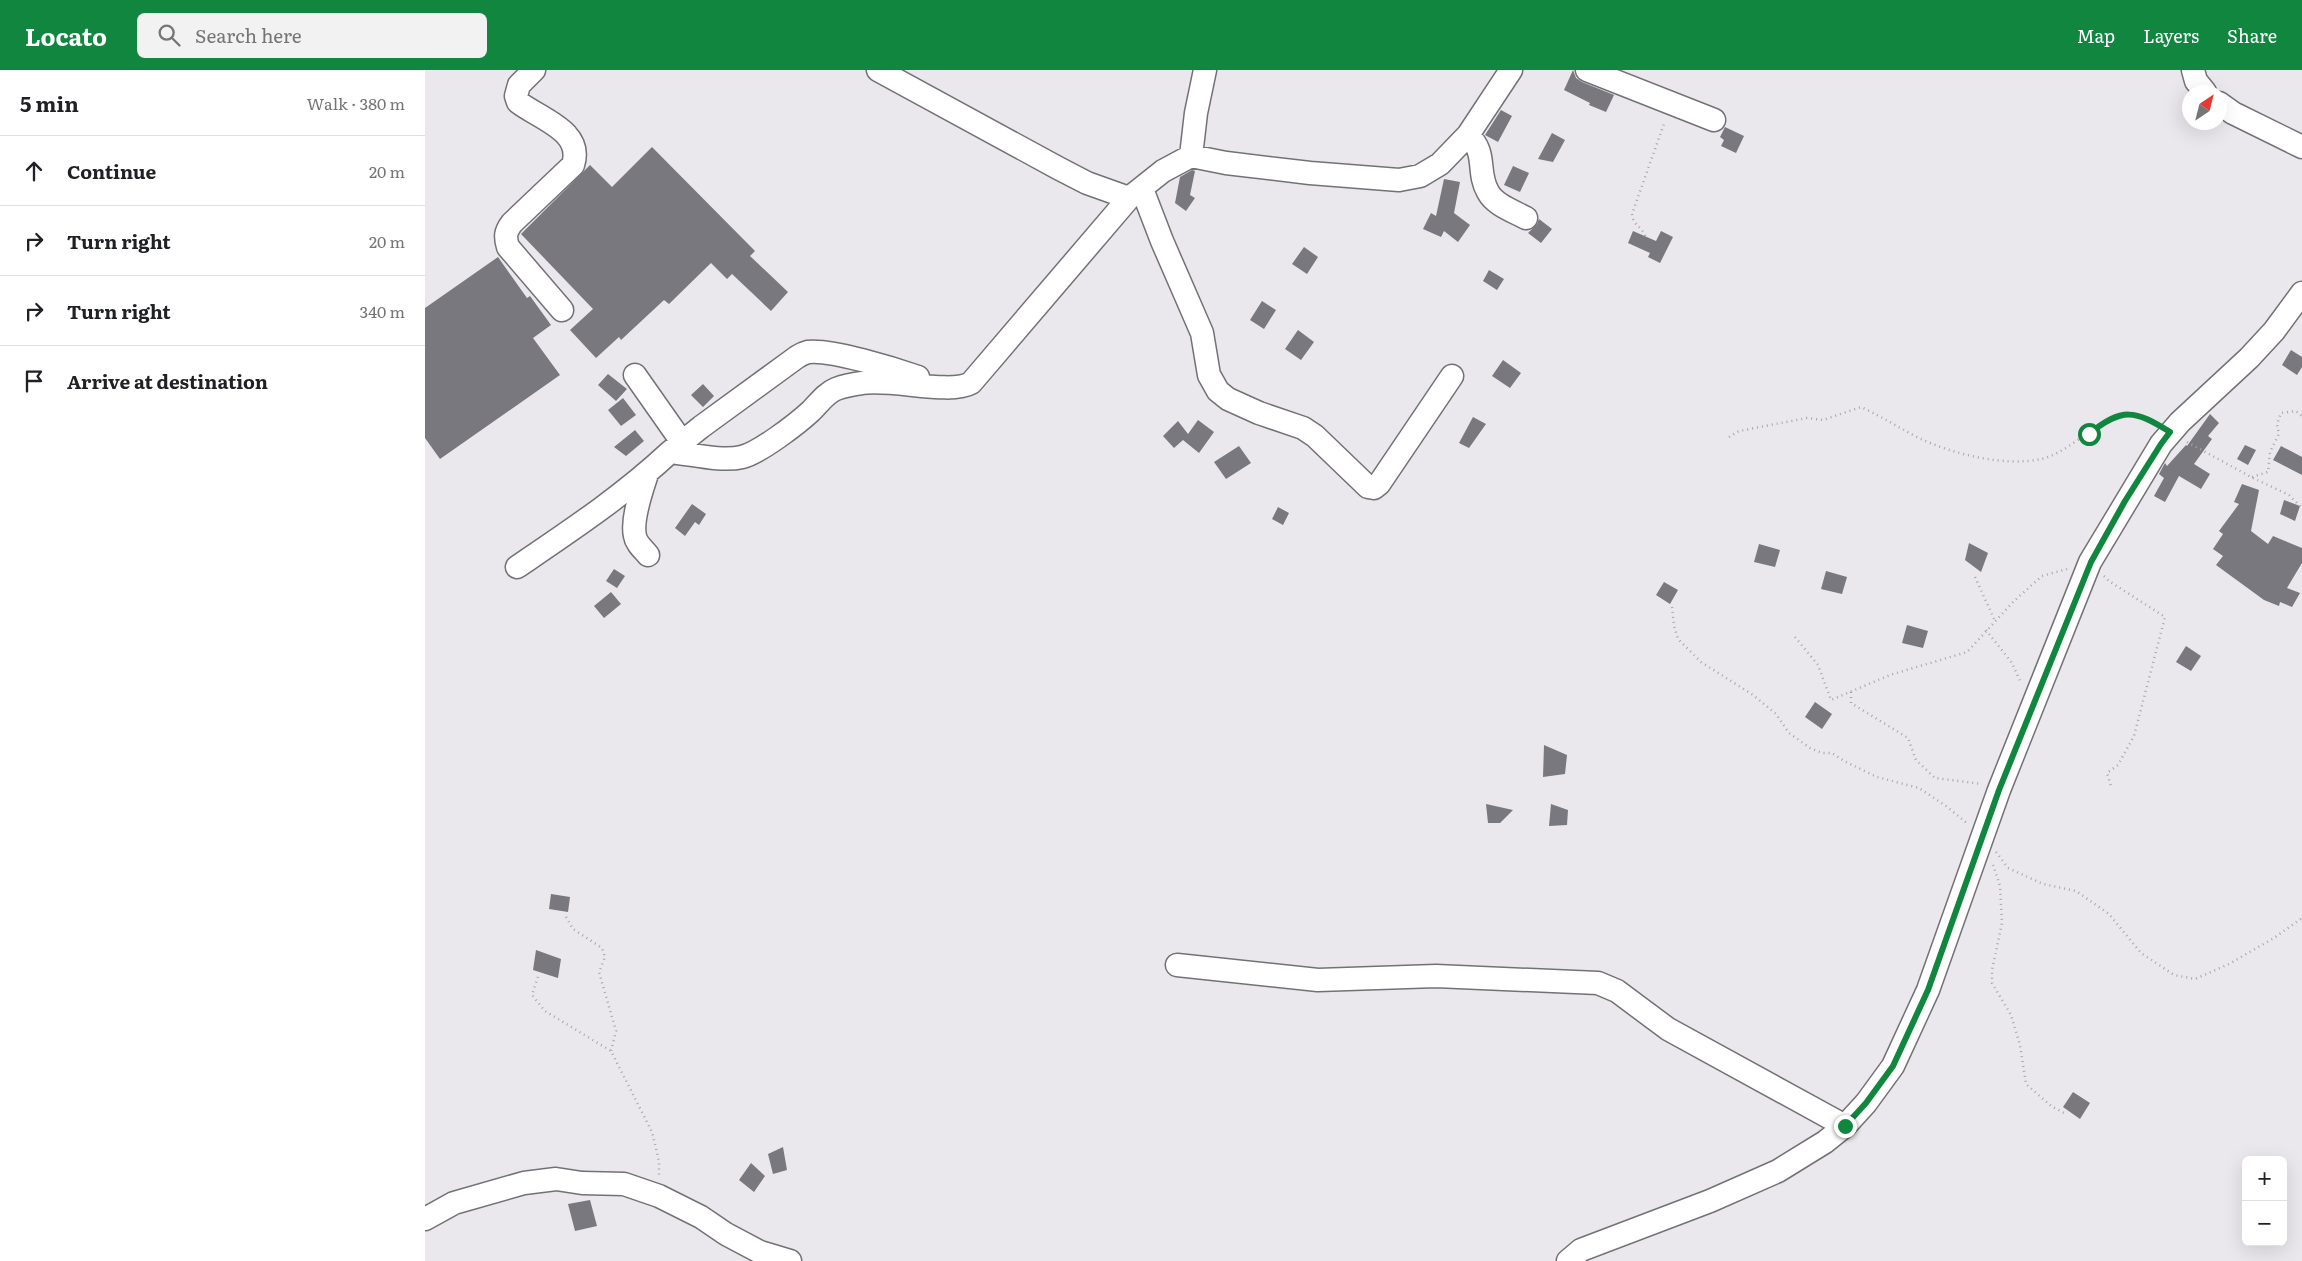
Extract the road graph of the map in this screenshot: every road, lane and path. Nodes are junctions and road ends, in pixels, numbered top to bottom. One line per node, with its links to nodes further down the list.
1 (534, 70): 18 (street)
2 (878, 70): 14 (street)
3 (1205, 70): 13 (street)
4 (1511, 70): 11 (street)
5 (1587, 70): 8 (street)
6 (2193, 70): 7 (street)
7 (2199, 85)
8 (1672, 103): 10 (street); 16 (path)
9 (2227, 109): 12 (street)
10 (1714, 120)
11 (1468, 135): 13 (street); 15 (street)
12 (2302, 147)
13 (1191, 156): 14 (street)
14 (1135, 194): 20 (street); 21 (street)
15 (1525, 218)
16 (1645, 236)
17 (2302, 293): 23 (street)
18 (561, 310)
19 (635, 375): 25 (street)
20 (1452, 376)
21 (953, 388): 25 (street); 25 (street)
22 (2302, 416): 27 (path)
23 (2170, 432): 24 (path); 27 (path); 30 (street)
24 (1729, 437)
25 (676, 447): 26 (street)
26 (647, 474): 29 (street); 31 (street)
27 (2251, 477): 28 (path)
28 (2302, 508)
29 (648, 555)
30 (2091, 562): 34 (path); 38 (street); 40 (path)
31 (517, 567)
32 (1975, 577): 34 (path)
33 (1672, 607): 41 (path)
34 (1995, 621): 35 (path)
35 (1986, 630): 37 (path); 38 (path)
36 (1795, 637): 37 (path)
37 (1851, 692): 39 (path)
38 (2031, 711): 39 (street)
39 (2001, 786): 41 (street)
40 (2111, 786)
41 (1983, 835): 43 (path); 47 (path); 48 (street)
42 (566, 917): 46 (path)
43 (2302, 918)
44 (1177, 965): 48 (street)
45 (538, 977): 46 (path)
46 (611, 1050): 49 (path)
47 (2064, 1113)
48 (1845, 1126): 52 (street)
49 (659, 1196): 50 (street); 51 (street)
50 (425, 1219)
51 (790, 1261)
52 (1568, 1261)

